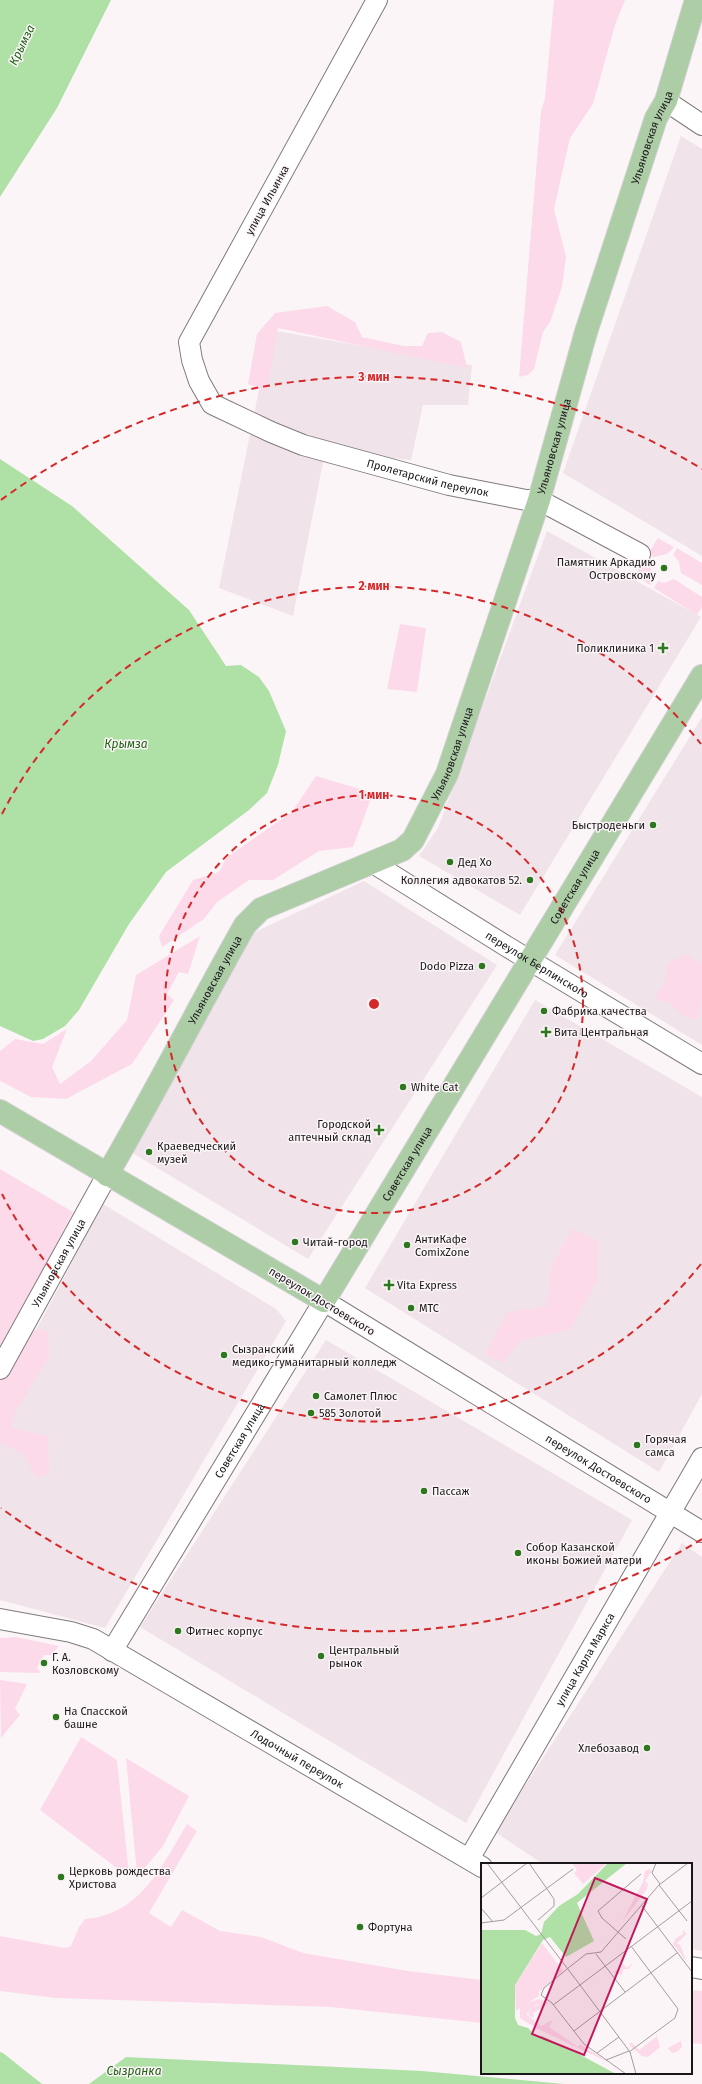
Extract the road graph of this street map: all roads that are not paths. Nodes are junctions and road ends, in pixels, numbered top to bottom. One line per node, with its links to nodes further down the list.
1 (377, 0): 5 (street, улица Ильинка)
2 (696, 0): 3 (main road, Ульяновская улица)
3 (666, 101): 4 (street); 6 (main road, Ульяновская улица)
4 (702, 125)
5 (212, 404): 6 (street, Пролетарский переулок)
6 (539, 500): 7 (street, Пролетарский переулок); 9 (main road, Ульяновская улица)
7 (640, 554)
8 (702, 676): 10 (main road, Советская улица)
9 (373, 863): 10 (street, переулок Берлинского); 13 (main road, Ульяновская улица)
10 (529, 960): 11 (street, переулок Берлинского); 14 (main road, Советская улица)
11 (702, 1064)
12 (0, 1111): 13 (main road, переулок Достоевского)
13 (107, 1175): 14 (main road, переулок Достоевского); 15 (street, Ульяновская улица)
14 (324, 1301): 17 (street, переулок Достоевского); 20 (street, Советская улица)
15 (0, 1369)
16 (702, 1458): 17 (street, улица Карла Маркса)
17 (670, 1512): 18 (street, переулок Достоевского); 21 (street, улица Карла Маркса)
18 (702, 1532)
19 (0, 1619): 20 (street, Лодочный переулок)
20 (112, 1651): 21 (street, Лодочный переулок)
21 (475, 1863)
22 (692, 1967): 23 (street)
23 (702, 1969)

